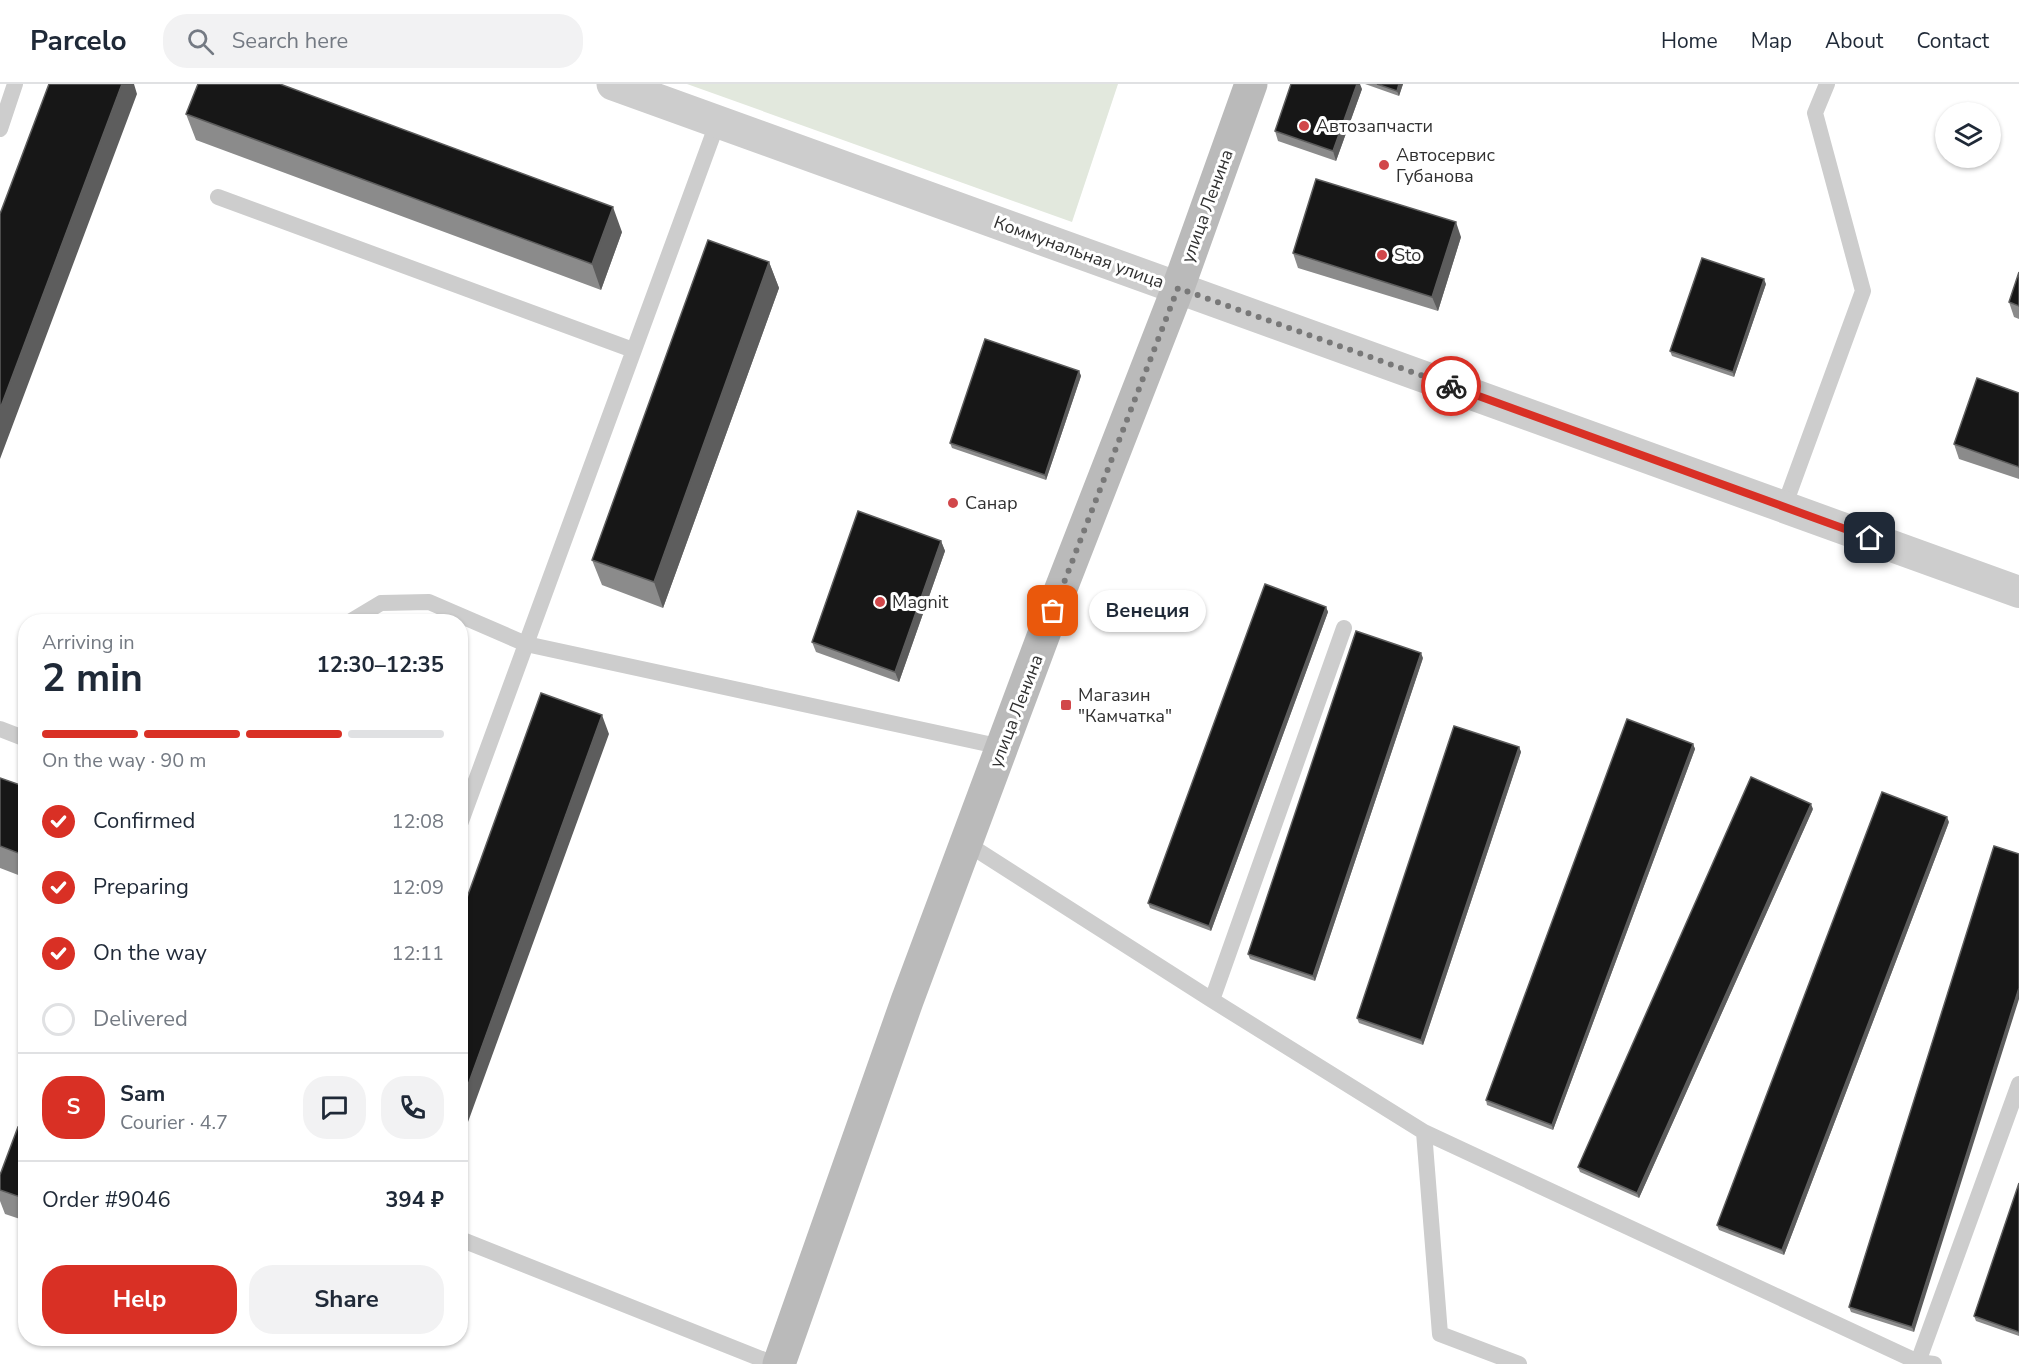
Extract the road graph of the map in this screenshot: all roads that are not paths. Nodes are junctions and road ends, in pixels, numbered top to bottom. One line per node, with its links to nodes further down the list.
1 (15, 84): 6 (lane)
2 (613, 84): 5 (street, Коммунальная улица)
3 (1251, 84): 8 (main road, улица Ленина)
4 (1827, 84): 10 (lane)
5 (718, 121): 8 (street, Коммунальная улица); 9 (lane)
6 (1, 122)
7 (218, 197): 9 (lane)
8 (1178, 288): 10 (street, Коммунальная улица); 19 (main road, улица Ленина)
9 (633, 350): 16 (lane)
10 (1784, 507): 11 (street, Коммунальная улица)
11 (2019, 592)
12 (363, 614): 13 (lane)
13 (457, 614)
14 (468, 619): 16 (lane)
15 (1344, 628): 22 (lane)
16 (526, 644): 19 (lane); 20 (lane)
17 (0, 729): 18 (lane)
18 (18, 736)
19 (1002, 747): 21 (main road, улица Ленина)
20 (468, 802)
21 (966, 843): 22 (lane); 28 (main road, улица Ленина)
22 (1212, 1000): 24 (lane)
23 (2019, 1084): 26 (lane)
24 (1425, 1132): 26 (lane); 29 (lane)
25 (468, 1242): 27 (lane)
26 (1926, 1363)
27 (774, 1364)
28 (779, 1364)
29 (1519, 1364)

